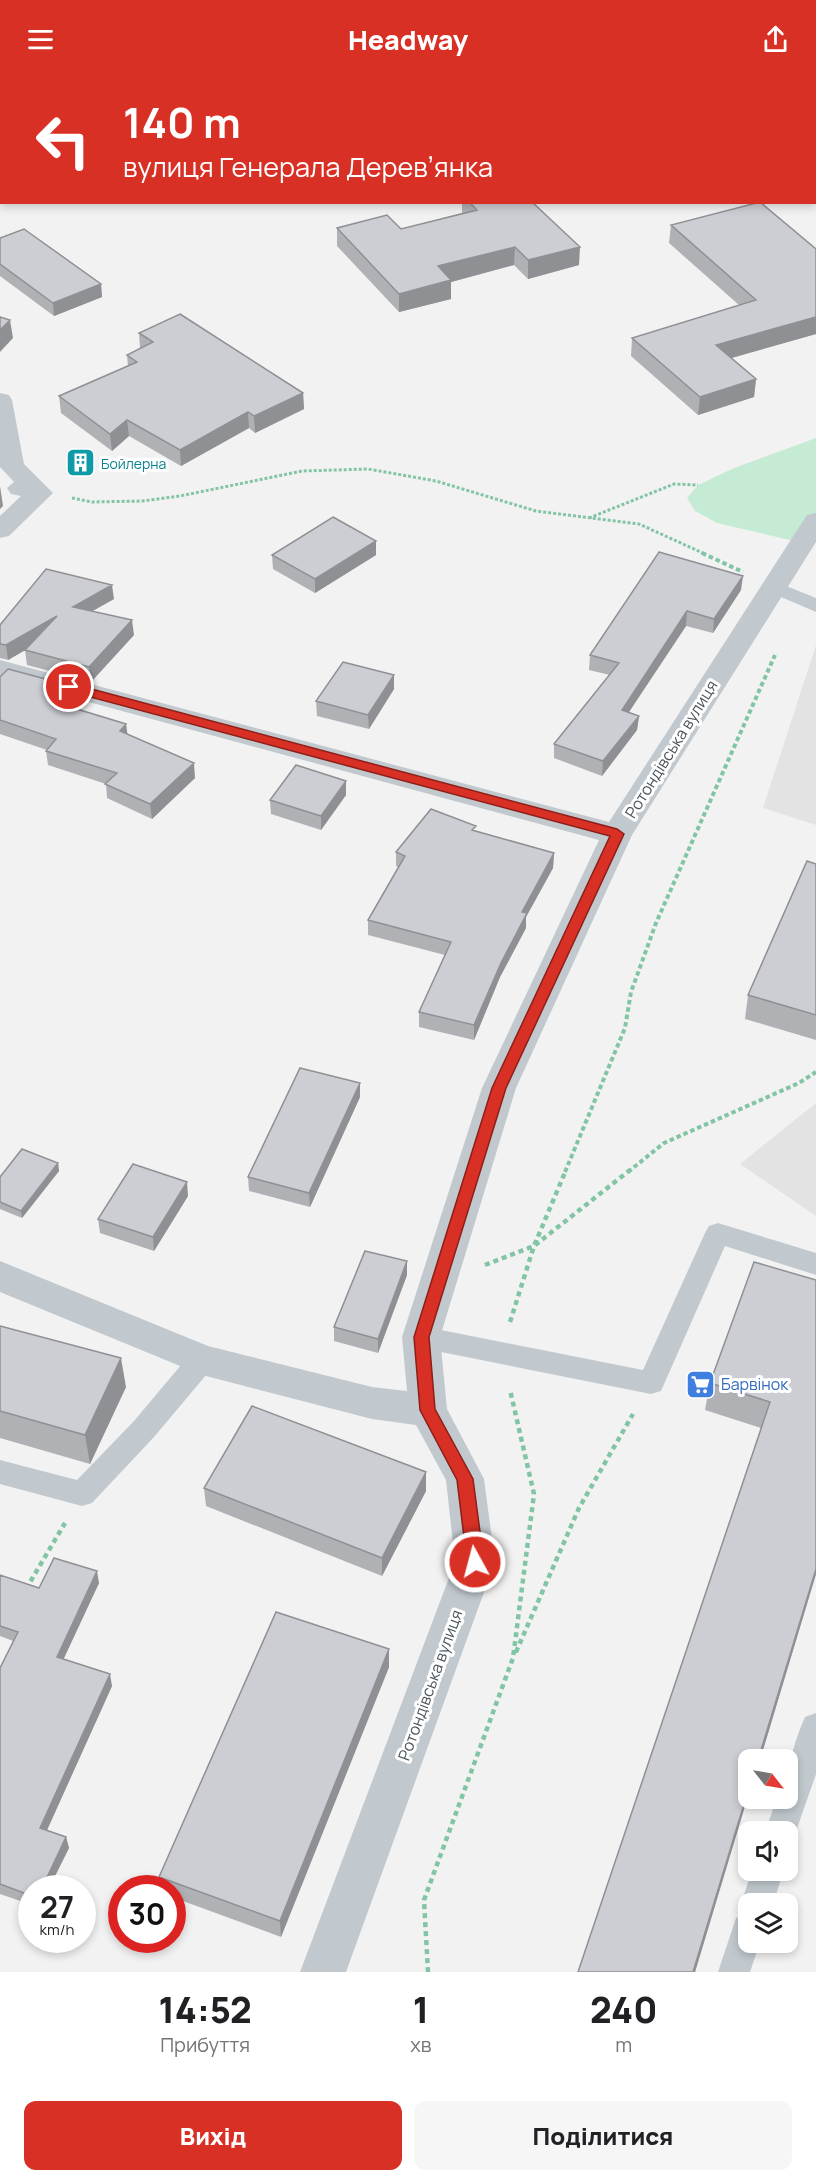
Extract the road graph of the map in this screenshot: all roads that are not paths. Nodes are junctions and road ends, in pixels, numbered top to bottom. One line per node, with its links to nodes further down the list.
1 (0, 400): 3 (street)
2 (0, 483): 3 (street)
3 (40, 493): 5 (street)
4 (816, 521): 6 (street, Ротондівська вулиця)
5 (0, 530)
6 (796, 598): 8 (street, Ротондівська вулиця)
7 (0, 669): 8 (street)
8 (617, 834): 11 (street, Ротондівська вулиця)
9 (816, 1264): 11 (lane)
10 (0, 1276): 12 (street)
11 (422, 1337): 13 (street, Ротондівська вулиця)
12 (202, 1360): 13 (street); 14 (lane)
13 (428, 1410): 18 (street, Ротондівська вулиця)
14 (0, 1472)
15 (816, 1727): 16 (lane)
16 (785, 1821)
17 (740, 1953): 19 (lane)
18 (323, 1972)
19 (734, 1972)

